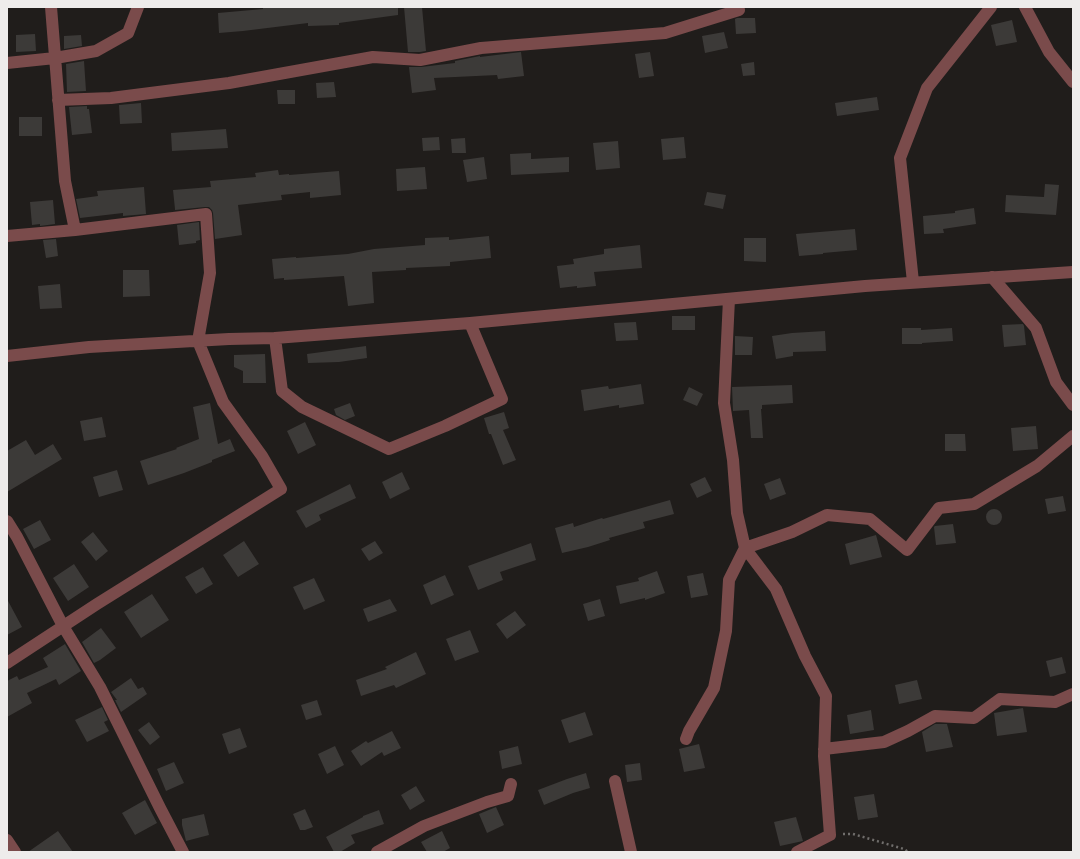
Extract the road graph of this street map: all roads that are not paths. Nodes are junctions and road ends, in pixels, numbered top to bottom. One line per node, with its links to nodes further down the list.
1 (51, 7): 6 (street)
2 (138, 7): 6 (street)
3 (991, 7): 14 (street)
4 (1025, 7): 8 (street)
5 (739, 10): 9 (street)
6 (55, 58): 7 (street); 9 (street)
7 (7, 63)
8 (1073, 82)
9 (58, 100): 10 (street)
10 (75, 230): 11 (street); 18 (street)
11 (7, 236)
12 (1073, 272): 13 (street)
13 (992, 277): 14 (street); 20 (street)
14 (913, 282): 15 (street)
15 (729, 299): 16 (street); 23 (street)
16 (470, 323): 17 (street); 17 (street)
17 (275, 338): 18 (street)
18 (198, 341): 19 (street); 24 (street)
19 (7, 356)
20 (1073, 405)
21 (1073, 436): 23 (street)
22 (7, 521): 24 (street)
23 (745, 548): 27 (street); 28 (street)
24 (63, 626): 25 (street); 33 (street)
25 (7, 663)
26 (1073, 694): 28 (street)
27 (686, 739)
28 (824, 749): 36 (street)
29 (615, 781): 35 (street)
30 (511, 784): 34 (street)
31 (7, 840): 32 (street)
32 (15, 852)
33 (183, 852)
34 (377, 852)
35 (631, 852)
36 (797, 852)

